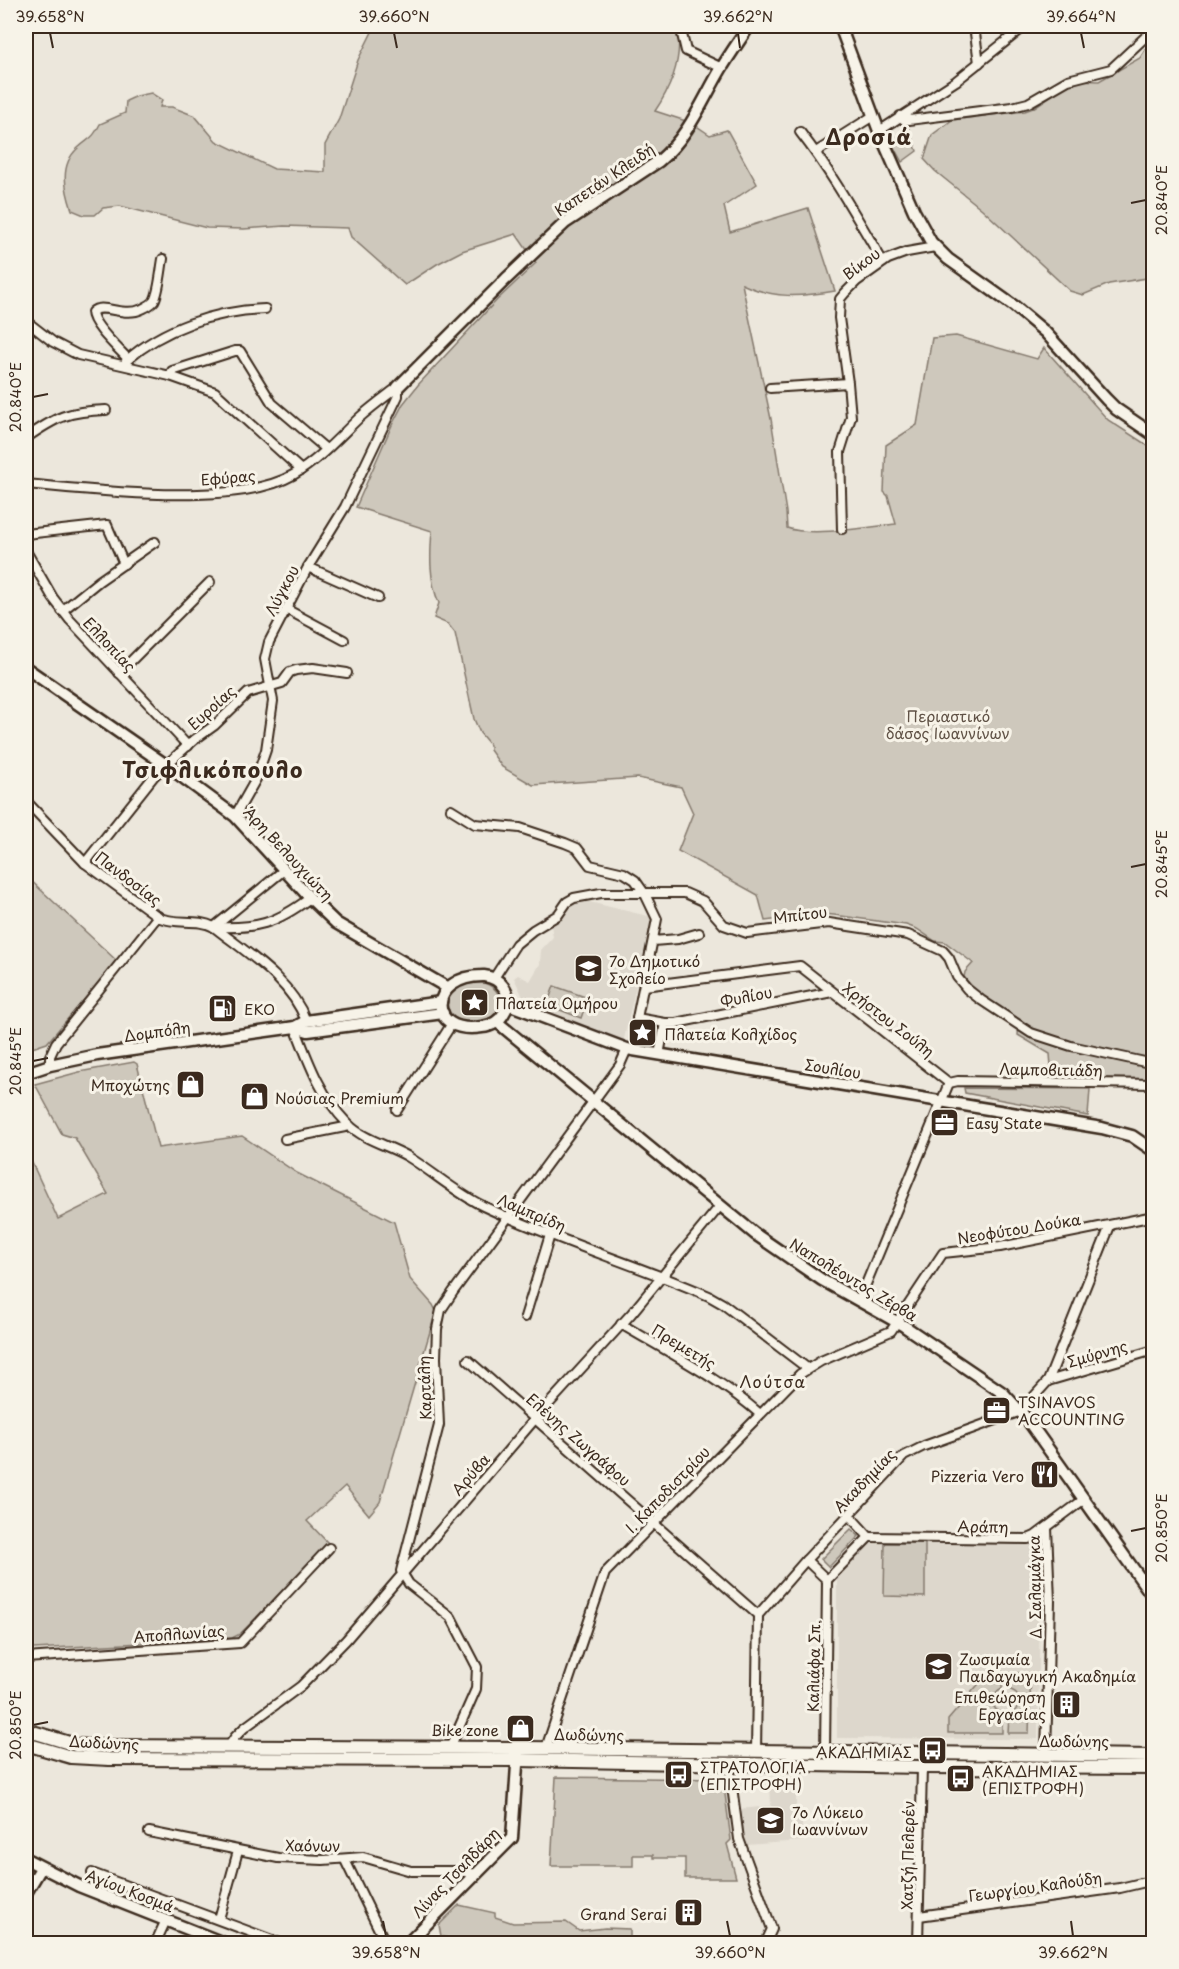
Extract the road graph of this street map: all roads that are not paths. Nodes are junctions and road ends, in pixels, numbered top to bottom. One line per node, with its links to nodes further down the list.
1 (680, 26): 8 (street)
2 (749, 26): 8 (main road, Καπετάν Κλειδή)
3 (840, 26): 9 (main road)
4 (974, 26): 7 (street)
5 (1025, 26): 7 (street)
6 (1154, 29): 10 (street)
7 (979, 63): 10 (street)
8 (722, 68): 23 (main road, Καπετάν Κλειδή)
9 (873, 116): 11 (main road); 13 (street)
10 (900, 116): 11 (street)
11 (879, 130): 14 (main road)
12 (800, 132): 13 (street)
13 (816, 152): 16 (street)
14 (935, 247): 16 (street, Βίκου); 26 (main road)
15 (163, 260): 19 (street)
16 (884, 262): 22 (street, Βίκου)
17 (265, 309): 19 (street)
18 (26, 321): 20 (street)
19 (128, 359): 20 (street)
20 (121, 366): 21 (street)
21 (170, 376): 28 (street); 29 (street)
22 (848, 383): 24 (street); 31 (street)
23 (398, 387): 28 (street, Εφύρας); 36 (street, Λύγκου)
24 (770, 388)
25 (106, 410): 27 (street)
26 (1154, 435)
27 (26, 438)
28 (326, 449): 29 (street, Εφύρας)
29 (302, 470): 30 (street, Εφύρας)
30 (26, 484)
31 (842, 529)
32 (26, 534): 35 (street)
33 (155, 542): 35 (street)
34 (26, 551): 40 (street, Ελλοπίας)
35 (124, 564): 40 (street)
36 (308, 567): 38 (street); 39 (street, Λύγκου)
37 (210, 582): 43 (street)
38 (378, 598)
39 (286, 609): 41 (street); 45 (street, Λύγκου)
40 (62, 611): 43 (street, Ελλοπίας)
41 (344, 640)
42 (26, 668): 47 (main road, Άρη Βελουχιώτη)
43 (119, 673): 46 (street, Ελλοπίας)
44 (347, 673): 45 (street, Ευροίας)
45 (271, 686): 46 (street, Ευροίας); 50 (street, Λύγκου)
46 (188, 746): 47 (street, Ευροίας)
47 (166, 765): 50 (main road, Άρη Βελουχιώτη); 51 (street, Ευροίας)
48 (26, 801): 51 (street, Πανδοσίας)
49 (451, 809): 53 (street)
50 (235, 816): 52 (main road, Άρη Βελουχιώτη)
51 (85, 863): 55 (street, Πανδοσίας)
52 (284, 870): 54 (main road, Άρη Βελουχιώτη); 56 (street)
53 (645, 894): 58 (street); 59 (street, Μπίτου); 72 (street, Μπίτου)
54 (310, 898): 56 (street, Πανδοσίας); 61 (main road, Άρη Βελουχιώτη)
55 (158, 916): 56 (street, Πανδοσίας); 73 (street)
56 (214, 927): 65 (street)
57 (699, 933): 58 (street)
58 (653, 941): 60 (street)
59 (494, 978): 61 (main road); 63 (main road)
60 (644, 986): 62 (street, Χρήστου Σούλη); 67 (street)
61 (448, 988): 64 (main road)
62 (832, 992): 67 (street, Φυλίου); 75 (street, Χρήστου Σούλη)
63 (508, 1004): 66 (main road); 70 (main road, Σουλίου)
64 (442, 1008): 65 (main road, Δομπόλη); 68 (main road); 69 (main road, Δομπόλη)
65 (306, 1021): 69 (main road, Δομπόλη)
66 (497, 1022): 68 (main road); 77 (main road, Ναπολέοντος Ζέρβα)
67 (665, 1023): 71 (street)
68 (451, 1025): 79 (street)
69 (295, 1027): 73 (main road, Δομπόλη); 80 (street, Λαμπρίδη)
70 (627, 1049): 71 (main road, Σουλίου); 77 (street, Καρτάλη)
71 (659, 1055): 78 (main road, Σουλίου)
72 (1154, 1064)
73 (50, 1065): 74 (main road, Δομπόλη)
74 (26, 1073)
75 (949, 1083): 76 (street, Λαμποβιτιάδη); 78 (street)
76 (1154, 1084)
77 (592, 1100): 83 (main road, Ναπολέοντος Ζέρβα); 84 (street, Καρτάλη)
78 (941, 1101): 82 (main road, Σουλίου); 89 (street)
79 (396, 1110)
80 (350, 1126): 81 (street); 84 (street, Λαμπρίδη)
81 (285, 1139)
82 (1154, 1151)
83 (720, 1206): 88 (street, Αρύβα); 89 (main road, Ναπολέοντος Ζέρβα)
84 (507, 1216): 87 (street, Λαμπρίδη); 107 (street, Καρτάλη)
85 (1154, 1216): 86 (street, Νεοφύτου Δούκα)
86 (1110, 1226): 91 (street, Νεοφύτου Δούκα); 96 (street)
87 (549, 1234): 88 (street, Λαμπρίδη); 90 (street)
88 (660, 1276): 92 (street, Αρύβα); 95 (street, Λαμπρίδη)
89 (860, 1301): 91 (main road, Ναπολέοντος Ζέρβα)
90 (525, 1317)
91 (897, 1322): 95 (street, Ι. Καποδιστρίου); 97 (main road, Ναπολέοντος Ζέρβα)
92 (621, 1324): 98 (street, Πρεμετής); 99 (street, Αρύβα)
93 (1154, 1350): 96 (street, Σμύρνης)
94 (468, 1360): 99 (street, Ελένης Ζωγράφου)
95 (807, 1368): 98 (street, Ι. Καποδιστρίου)
96 (1047, 1381): 97 (street)
97 (1021, 1411): 100 (main road, Ναπολέοντος Ζέρβα); 101 (street, Ακαδημίας)
98 (760, 1414): 102 (street, Ι. Καποδιστρίου)
99 (535, 1419): 102 (street, Ελένης Ζωγράφου); 107 (street, Αρύβα)
100 (1083, 1500): 103 (street, Αράπη); 109 (main road, Ναπολέοντος Ζέρβα)
101 (849, 1515): 104 (street); 106 (street, Ακαδημίας)
102 (653, 1522): 110 (street, Ελένης Ζωγράφου); 117 (street, Ι. Καποδιστρίου)
103 (1047, 1528): 104 (street, Αράπη); 121 (street, Δ. Σαλαμάγκα)
104 (870, 1537): 108 (street)
105 (329, 1548): 111 (street, Απολλωνίας)
106 (806, 1560): 108 (street); 110 (street, Ακαδημίας)
107 (402, 1574): 115 (street, Αρύβα); 116 (street)
108 (827, 1580): 119 (street, Καλιάφα Σπ.)
109 (1154, 1598)
110 (758, 1614): 118 (street)
111 (27, 1658): 112 (street)
112 (26, 1668)
113 (26, 1730): 115 (main road, Δωδώνης)
114 (26, 1744): 120 (main road, Δωδώνης)
115 (229, 1746): 116 (main road, Δωδώνης)
116 (450, 1748): 120 (main road, Δωδώνης)
117 (546, 1748): 118 (main road, Δωδώνης); 120 (main road, Δωδώνης)
118 (756, 1752): 119 (main road, Δωδώνης)
119 (825, 1752): 121 (main road, Δωδώνης)
120 (518, 1754): 123 (main road, Δωδώνης); 132 (main road, Λίνας Τσαλδάρη)
121 (1046, 1755): 122 (main road, Δωδώνης)
122 (1154, 1756)
123 (729, 1764): 124 (main road, Δωδώνης); 143 (street)
124 (922, 1767): 125 (main road, Δωδώνης); 135 (street, Χατζή Πελερέν)
125 (1154, 1768)
126 (149, 1832): 127 (street, Χαόνων)
127 (238, 1851): 129 (street, Χαόνων); 136 (street)
128 (26, 1859): 130 (main road, Αγίου Κοσμά)
129 (345, 1860): 132 (street, Χαόνων); 142 (street)
130 (41, 1868): 134 (main road); 137 (main road, Αγίου Κοσμά)
131 (92, 1873): 136 (street)
132 (476, 1874): 138 (main road, Λίνας Τσαλδάρη)
133 (1154, 1880): 135 (street, Γεωργίου Καλούδη)
134 (26, 1893)
135 (919, 1916): 144 (street, Χατζή Πελερέν)
136 (219, 1918): 141 (street)
137 (166, 1920): 139 (street); 140 (main road, Αγίου Κοσμά)
138 (411, 1943)
139 (155, 1944)
140 (226, 1944)
141 (283, 1944)
142 (386, 1944)
143 (765, 1944)
144 (918, 1944)

